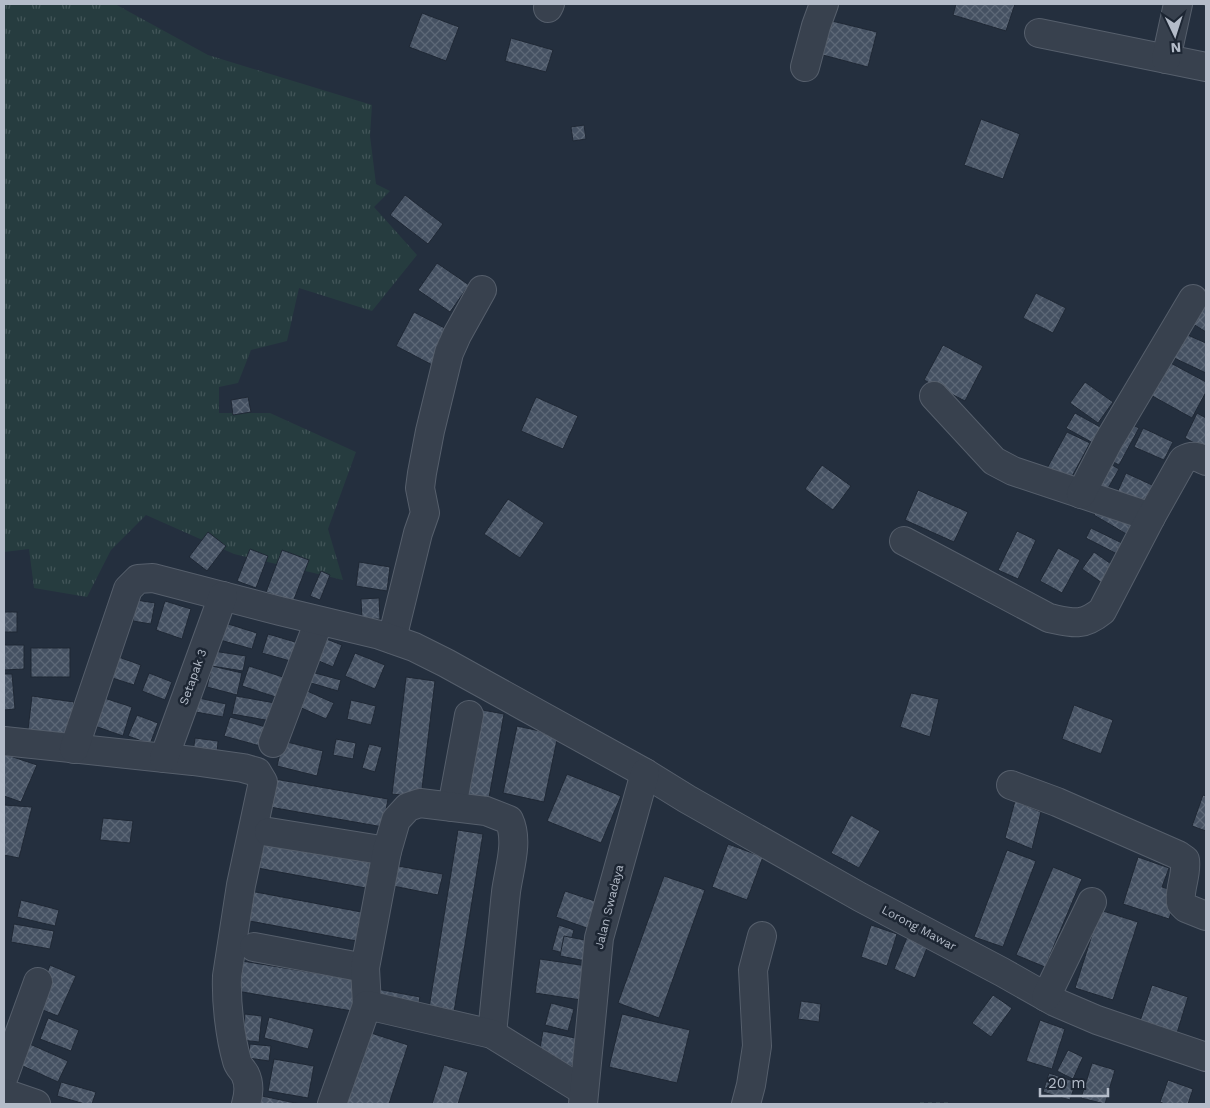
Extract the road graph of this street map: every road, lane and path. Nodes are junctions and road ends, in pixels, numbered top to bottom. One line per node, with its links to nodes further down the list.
1 (824, 4): 5 (street)
2 (1178, 4): 4 (street)
3 (1039, 33): 4 (street)
4 (1166, 59): 6 (street)
5 (806, 67)
6 (1206, 68)
7 (482, 290): 16 (street)
8 (1193, 299): 11 (street)
9 (934, 396): 11 (street)
10 (1206, 461): 12 (street)
11 (1081, 494): 12 (street)
12 (1151, 518): 13 (street)
13 (904, 541)
14 (222, 596): 15 (street, Lorong Mawar); 20 (street, Lorong Mawar); 21 (street, Setapak 3)
15 (319, 620): 16 (street, Lorong Mawar); 19 (street)
16 (392, 639): 22 (street, Lorong Mawar)
17 (469, 715): 24 (street)
18 (4, 741): 20 (street)
19 (273, 743)
20 (74, 749): 21 (street)
21 (164, 758): 41 (street)
22 (645, 772): 33 (street, Lorong Mawar); 39 (street, Jalan Swadaya)
23 (1011, 785): 28 (street)
24 (452, 807): 26 (street); 35 (street)
25 (270, 832): 26 (street)
26 (386, 851): 31 (street)
27 (1092, 902): 33 (street)
28 (1206, 916)
29 (762, 936): 43 (street)
30 (254, 946): 31 (street)
31 (365, 968): 34 (street)
32 (38, 982): 37 (street)
33 (1046, 997): 36 (street, Lorong Mawar)
34 (367, 1005): 35 (street); 42 (street)
35 (492, 1034): 39 (street)
36 (1206, 1056)
37 (4, 1076)
38 (4, 1093): 40 (street)
39 (584, 1098)
40 (36, 1104)
41 (246, 1104)
42 (332, 1104)
43 (746, 1104)
44 (920, 1104): 45 (path)
45 (952, 1104)

